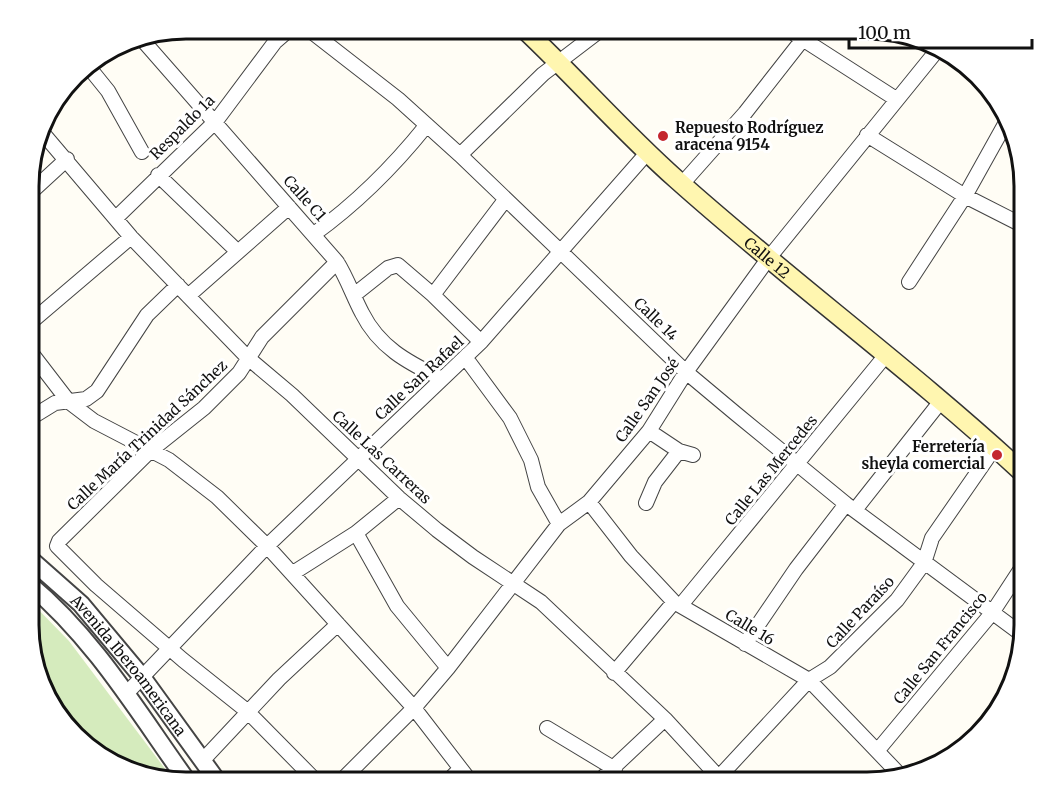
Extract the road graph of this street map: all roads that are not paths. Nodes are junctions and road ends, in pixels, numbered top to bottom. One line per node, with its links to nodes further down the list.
1 (278, 39): 11 (street, Respaldo 1a)
2 (322, 39): 12 (street, Calle 14)
3 (535, 39): 8 (main road, Calle 12)
4 (589, 39): 8 (street)
5 (803, 39): 10 (street); 21 (street)
6 (147, 45): 11 (street, Calle C1)
7 (933, 55): 10 (street, Calle San José)
8 (559, 61): 17 (main road, Calle 12); 18 (street)
9 (93, 72): 16 (street)
10 (896, 99): 14 (street, Calle San José)
11 (216, 121): 20 (street, Respaldo 1a); 25 (street, Calle C1)
12 (426, 126): 18 (street, Calle 14); 28 (street)
13 (1002, 129): 23 (street)
14 (867, 135): 23 (street); 32 (street, Calle San José)
15 (47, 138): 19 (street, Calle Las Carreras)
16 (142, 152)
17 (647, 153): 21 (main road, Calle 12); 31 (street, Calle San Rafael)
18 (460, 155): 24 (street, Calle 14)
19 (67, 159): 22 (street); 26 (street, Calle Las Carreras)
20 (158, 175): 26 (street, Respaldo 1a); 30 (street)
21 (681, 184): 32 (main road, Calle 12)
22 (39, 185)
23 (965, 196): 27 (street); 34 (street)
24 (505, 200): 31 (street, Calle 14); 37 (street)
25 (289, 207): 28 (street, Calle C1); 30 (street)
26 (117, 217): 29 (street, Calle Las Carreras)
27 (1014, 221)
28 (314, 234): 33 (street, Calle C1)
29 (131, 237): 35 (street, Calle Las Carreras); 39 (street)
30 (237, 251): 38 (street)
31 (561, 251): 40 (street, Calle San Rafael); 45 (street, Calle 14)
32 (768, 259): 42 (main road, Calle 12); 45 (street, Calle San José)
33 (337, 262): 36 (street, Calle C1); 43 (street, Calle María Trinidad Sánchez)
34 (909, 282)
35 (178, 285): 38 (street, Calle Las Carreras); 48 (street)
36 (354, 295): 37 (street); 46 (street, Calle C1)
37 (433, 295): 40 (street)
38 (188, 296): 43 (street, Calle Las Carreras)
39 (39, 315)
40 (481, 342): 41 (street, Calle San Rafael)
41 (467, 355): 46 (street, Calle San Rafael); 62 (street)
42 (886, 355): 47 (main road, Calle 12); 56 (street, Calle Las Mercedes)
43 (248, 358): 52 (street, Calle María Trinidad Sánchez); 55 (street, Calle Las Carreras)
44 (39, 362): 48 (street)
45 (686, 372): 50 (street, Calle San José); 56 (street, Calle 14)
46 (440, 378): 55 (street, Calle San Rafael)
47 (941, 401): 51 (main road, Calle 12); 61 (street)
48 (69, 402): 49 (street); 52 (street)
49 (39, 413)
50 (649, 431): 53 (street); 59 (street, Calle San José)
51 (995, 447): 57 (main road, Calle 12); 65 (street, Calle Paraíso)
52 (150, 451): 64 (street); 76 (street, Calle María Trinidad Sánchez)
53 (679, 451): 54 (street); 60 (street)
54 (693, 455)
55 (360, 458): 58 (street, Calle Las Carreras); 64 (street, Calle San Rafael)
56 (796, 463): 61 (street, Calle 14); 71 (street, Calle Las Mercedes)
57 (1014, 465)
58 (399, 498): 63 (street); 69 (street, Calle Las Carreras)
59 (589, 502): 62 (street, Calle San José); 71 (street, Calle 16)
60 (646, 503)
61 (850, 507): 65 (street, Calle 14); 75 (street)
62 (559, 524): 69 (street, Calle San José)
63 (356, 533): 67 (street); 77 (street)
64 (267, 546): 67 (street); 76 (street, Calle San Rafael)
65 (924, 562): 72 (street, Calle 14); 80 (street, Calle Paraíso)
66 (39, 567): 79 (street, Avenida Iberoamericana)
67 (293, 573): 73 (street)
68 (1014, 579): 72 (street, Calle San Francisco)
69 (513, 585): 77 (street, Calle San José); 78 (street, Calle Las Carreras)
70 (39, 594): 81 (street, Avenida Iberoamericana)
71 (678, 604): 75 (street, Calle 16); 78 (street, Calle Las Mercedes)
72 (992, 613): 74 (street, Calle 14); 86 (street, Calle San Francisco)
73 (338, 624): 82 (street); 83 (street)
74 (1014, 629)
75 (746, 644): 80 (street, Calle 16)
76 (169, 648): 79 (street, Calle San Rafael); 83 (street)
77 (448, 668): 82 (street, Calle San José)
78 (614, 673): 84 (street, Calle Las Carreras)
79 (142, 677): 81 (street, Calle San Rafael); 87 (street, Avenida Iberoamericana)
80 (809, 680): 86 (street, Calle 16); 99 (street, Calle Paraíso)
81 (126, 693): 91 (street, Avenida Iberoamericana)
82 (414, 708): 88 (street); 94 (street, Calle San José)
83 (248, 711): 87 (street); 93 (street)
84 (665, 719): 89 (street); 98 (street, Calle Las Carreras)
85 (547, 728): 89 (street)
86 (878, 750): 90 (street, Calle 16)
87 (203, 760): 92 (street, Avenida Iberoamericana)
88 (460, 769): 95 (street); 96 (street)
89 (615, 769): 97 (street)
90 (895, 769)
91 (182, 772)
92 (211, 772)
93 (307, 772)
94 (350, 772)
95 (457, 772)
96 (463, 772)
97 (611, 772)
98 (714, 772)
99 (728, 772)

